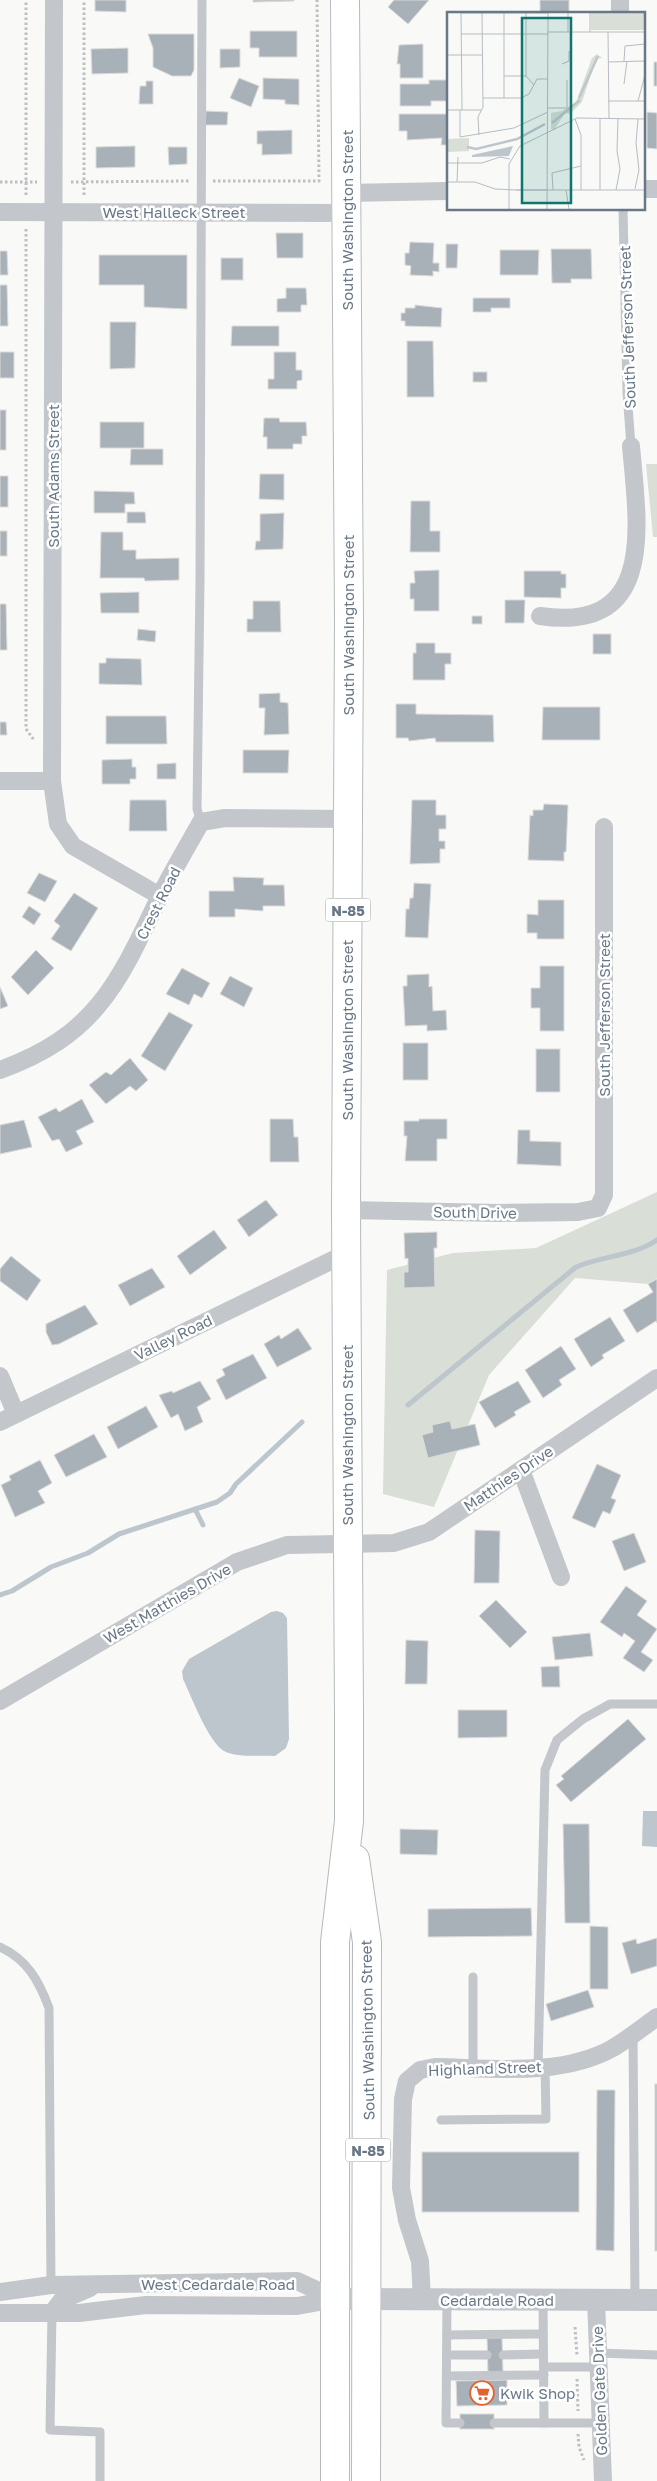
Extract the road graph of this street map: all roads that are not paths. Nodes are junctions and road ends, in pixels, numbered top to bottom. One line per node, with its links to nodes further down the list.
1 (54, 0): 9 (street, South Adams Street)
2 (202, 0): 11 (lane)
3 (344, 0): 7 (main road, South Washington Street / N-85)
4 (644, 189): 5 (street)
5 (657, 189)
6 (447, 191): 7 (street, West Halleck Street)
7 (347, 203): 11 (street, West Halleck Street); 16 (main road, South Washington Street / N-85)
8 (623, 210): 12 (lane, South Jefferson Street)
9 (53, 211): 10 (street, West Halleck Street); 11 (street, West Halleck Street); 14 (street, South Adams Street)
10 (0, 212)
11 (200, 213): 17 (lane)
12 (631, 446): 13 (street)
13 (540, 616)
14 (52, 781): 15 (street); 19 (street, South Adams Street)
15 (0, 782)
16 (348, 819): 17 (street); 22 (main road, South Washington Street / N-85)
17 (201, 822): 19 (street, Crest Road)
18 (604, 826): 21 (street, South Jefferson Street)
19 (160, 896): 20 (street, Crest Road)
20 (0, 1070)
21 (600, 1203): 22 (street, South Drive)
22 (346, 1210): 23 (main road, South Washington Street / N-85)
23 (347, 1253): 26 (street, Valley Road); 29 (main road, South Washington Street / N-85)
24 (0, 1376): 26 (street)
25 (657, 1378): 28 (street, Matthies Drive)
26 (16, 1414): 27 (street, Valley Road)
27 (0, 1422)
28 (521, 1470): 29 (street, Matthies Drive); 30 (street)
29 (347, 1545): 31 (street, West Matthies Drive); 33 (main road, South Washington Street / N-85)
30 (561, 1577)
31 (0, 1701)
32 (657, 1704): 38 (lane)
33 (349, 1821): 44 (main road, South Washington Street / N-85); 45 (main road, South Washington Street / N-85)
34 (0, 1947): 42 (lane)
35 (472, 1977): 39 (lane)
36 (657, 2017): 37 (street, Highland Street)
37 (633, 2034): 38 (street, Highland Street); 50 (lane)
38 (542, 2067): 39 (street, Highland Street); 40 (lane)
39 (473, 2068): 46 (street, Highland Street)
40 (441, 2120)
41 (102, 2284): 42 (street, West Cedardale Road); 44 (street, West Cedardale Road); 53 (street)
42 (51, 2285): 43 (street, West Cedardale Road)
43 (0, 2292)
44 (336, 2299): 45 (street, Cedardale Road); 53 (street, West Cedardale Road); 69 (main road, South Washington Street / N-85)
45 (368, 2299): 46 (street, Cedardale Road); 70 (main road, South Washington Street / N-85)
46 (422, 2300): 47 (street, Cedardale Road)
47 (447, 2300): 48 (street, Cedardale Road); 55 (lane)
48 (543, 2300): 49 (street, Cedardale Road); 54 (lane)
49 (596, 2300): 50 (street, Cedardale Road); 61 (street, Golden Gate Drive)
50 (635, 2300): 51 (street, Cedardale Road)
51 (657, 2300)
52 (0, 2313): 53 (street, West Cedardale Road)
53 (52, 2313): 68 (lane)
54 (543, 2334): 55 (lane); 59 (lane)
55 (447, 2335): 56 (lane)
56 (447, 2354): 57 (lane); 63 (lane)
57 (487, 2354)
58 (502, 2354): 59 (lane)
59 (543, 2354): 62 (lane)
60 (657, 2355): 61 (lane)
61 (598, 2360): 62 (lane); 67 (street, Golden Gate Drive)
62 (544, 2371): 63 (lane); 66 (lane)
63 (447, 2376): 64 (lane)
64 (460, 2423)
65 (494, 2423): 66 (lane)
66 (544, 2423): 67 (lane)
67 (600, 2423): 71 (street, Golden Gate Drive)
68 (100, 2481)
69 (335, 2481)
70 (366, 2481)
71 (603, 2481)

